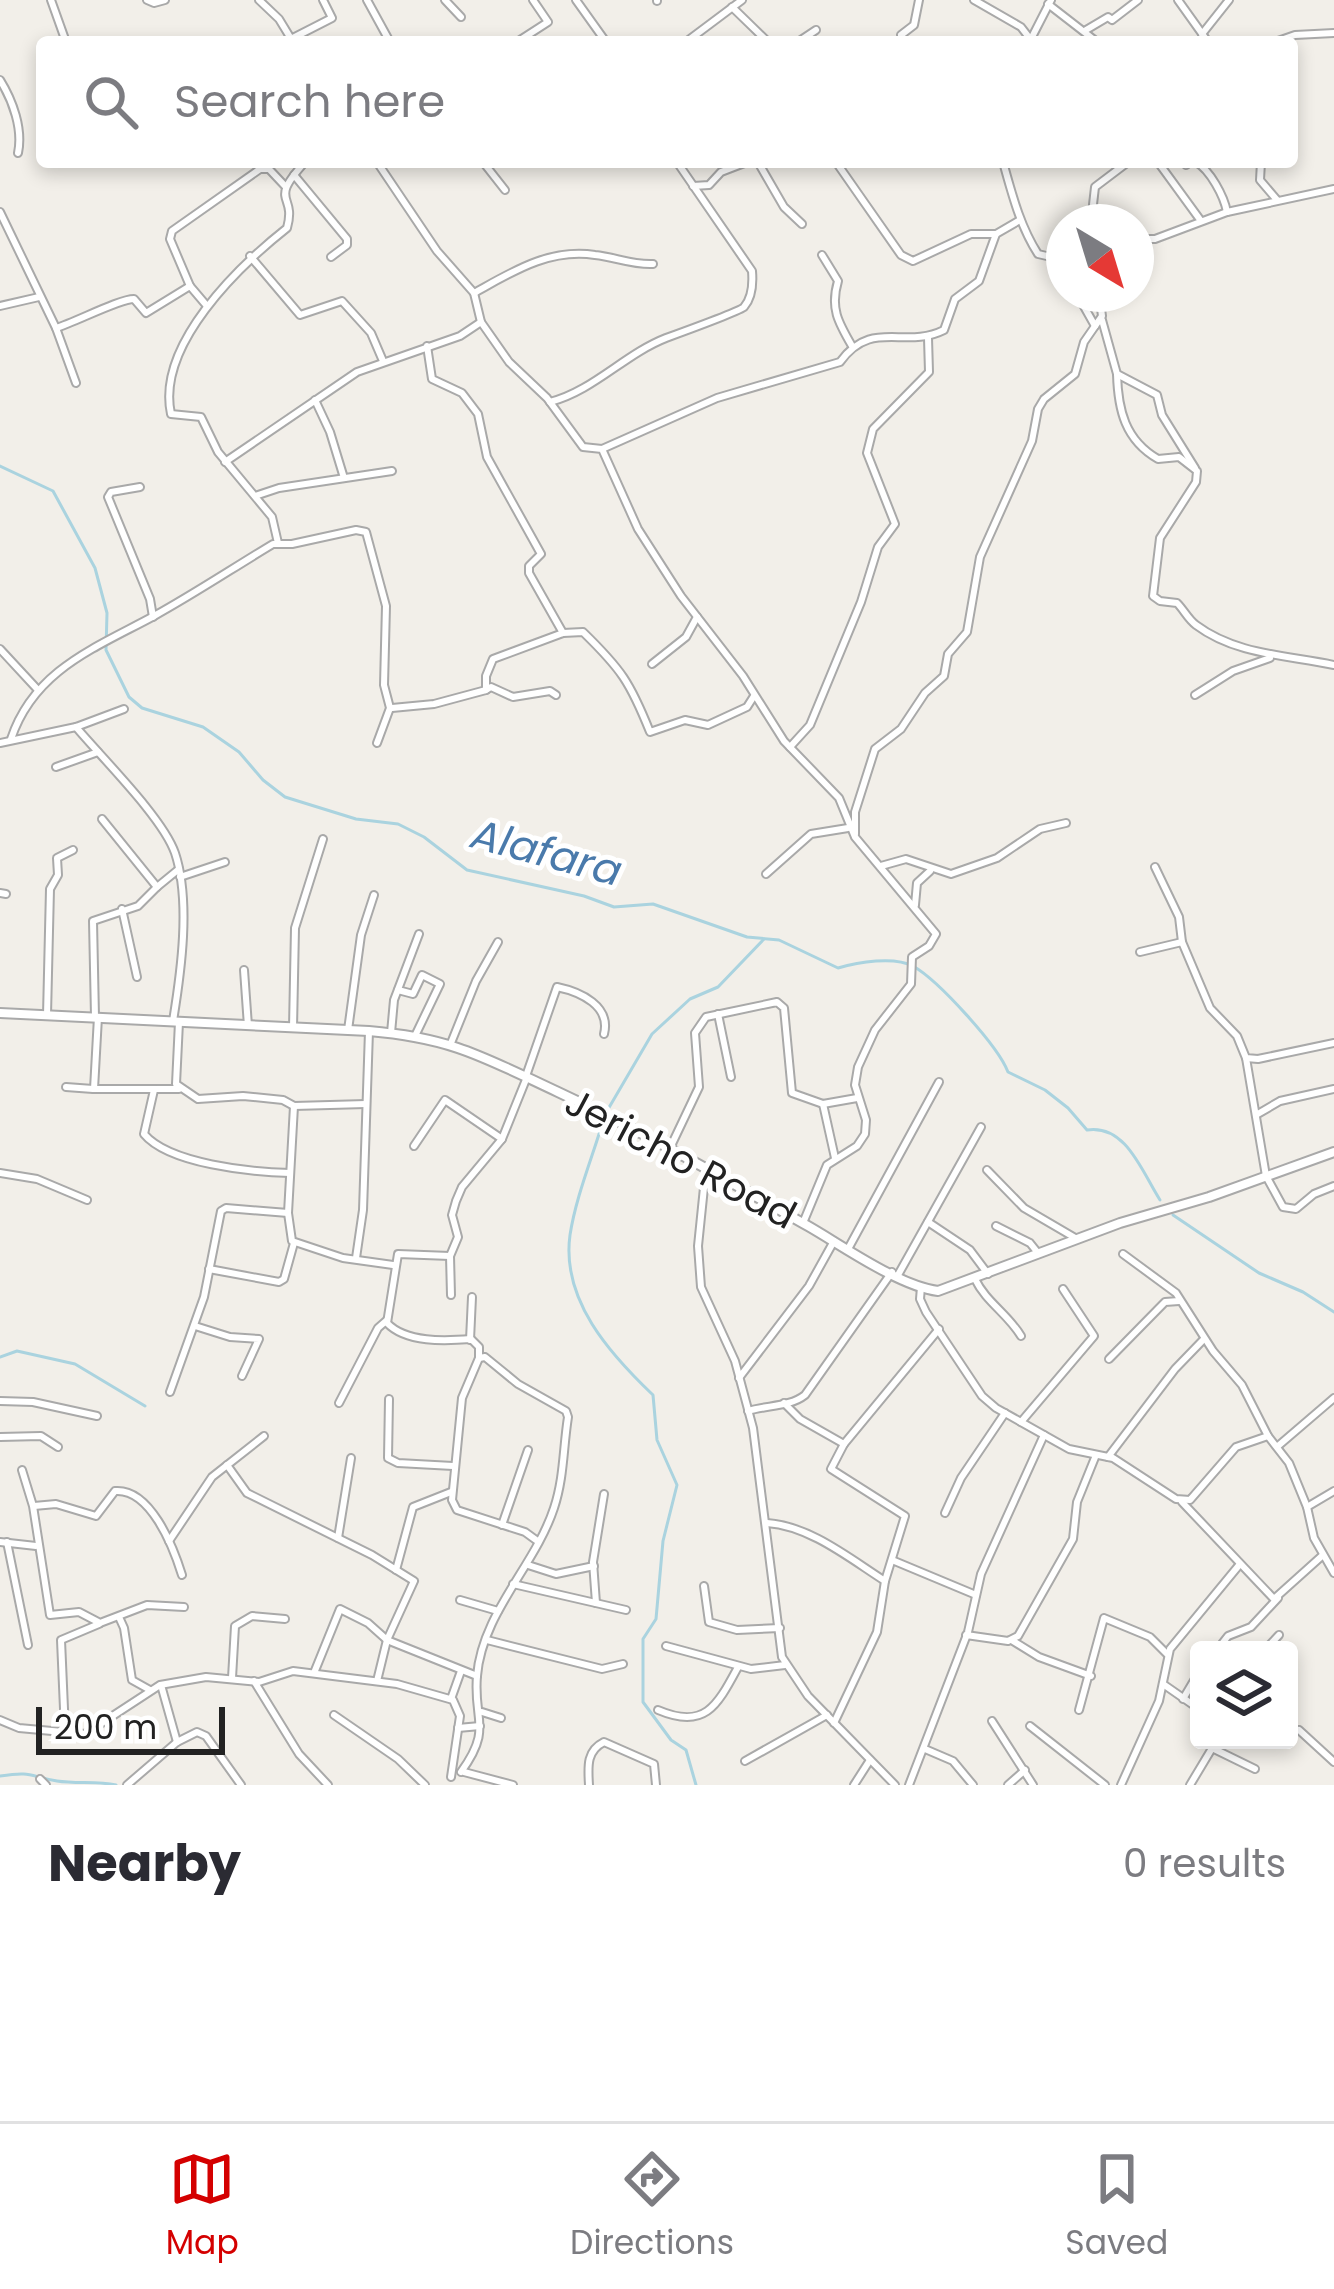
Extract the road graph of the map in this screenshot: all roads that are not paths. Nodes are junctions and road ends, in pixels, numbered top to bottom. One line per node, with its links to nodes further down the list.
1 (51, 0): 27 (street)
2 (147, 0): 3 (street)
3 (165, 0)
4 (259, 0): 20 (street)
5 (323, 0): 23 (street)
6 (367, 0): 30 (street)
7 (458, 0): 17 (street)
8 (533, 0): 31 (street)
9 (576, 0): 32 (street)
10 (742, 0): 18 (street)
11 (919, 0): 26 (street)
12 (974, 0): 36 (street)
13 (1138, 0): 22 (street)
14 (1178, 0): 25 (street)
15 (1228, 0): 25 (street)
16 (1050, 2): 22 (street); 37 (street)
17 (448, 3): 19 (street)
18 (731, 7): 33 (street); 34 (street)
19 (460, 17)
20 (279, 19): 23 (street); 28 (street)
21 (816, 30): 35 (street)
22 (1086, 30): 38 (street)
23 (303, 32): 29 (street)
24 (1334, 33): 39 (street)
25 (1202, 34)
26 (901, 35)
27 (64, 36)
28 (287, 36)
29 (296, 36)
30 (388, 36)
31 (526, 36)
32 (602, 36)
33 (694, 36)
34 (762, 36)
35 (807, 36)
36 (1027, 36)
37 (1033, 36)
38 (1091, 36)
39 (1292, 36)
40 (0, 80): 41 (street)
41 (17, 153)
42 (300, 168): 54 (street)
43 (381, 168): 74 (street)
44 (488, 168): 58 (street)
45 (680, 168): 56 (street)
46 (731, 168): 56 (street)
47 (761, 168): 65 (street)
48 (840, 168): 66 (street)
49 (1005, 168): 63 (street)
50 (1120, 168): 60 (street)
51 (1162, 168): 64 (street)
52 (1207, 168): 62 (street)
53 (1261, 168): 59 (street)
54 (294, 175): 55 (street); 71 (street)
55 (285, 185): 69 (street); 73 (street)
56 (692, 186): 91 (street)
57 (1334, 189): 59 (street)
58 (505, 190)
59 (1277, 200): 62 (street)
60 (1093, 204)
61 (0, 212): 75 (street)
62 (1227, 212): 64 (street)
63 (1020, 220): 66 (street); 70 (street)
64 (1201, 221): 67 (street)
65 (802, 224)
66 (996, 234): 84 (street)
67 (1154, 239)
68 (822, 255): 86 (street)
69 (250, 256): 77 (street); 87 (street)
70 (1046, 256)
71 (331, 257)
72 (653, 264): 74 (street)
73 (190, 286): 77 (street); 83 (street)
74 (474, 293): 81 (street)
75 (39, 297): 76 (street); 83 (street)
76 (0, 306)
77 (207, 307): 93 (street)
78 (1087, 312): 82 (street)
79 (1101, 312): 80 (street)
80 (1102, 316): 82 (street); 88 (street)
81 (481, 322): 85 (street); 91 (street)
82 (1095, 326): 124 (street)
83 (56, 328): 89 (street)
84 (928, 338): 86 (street); 118 (street)
85 (427, 346): 87 (street); 102 (street)
86 (852, 346): 92 (street)
87 (383, 361): 90 (street)
88 (1117, 374): 95 (street); 95 (street)
89 (76, 383)
90 (315, 400): 93 (street); 96 (street)
91 (550, 402): 92 (street)
92 (602, 449): 101 (street)
93 (225, 462): 98 (street)
94 (392, 471): 96 (street)
95 (1197, 471): 104 (street)
96 (344, 478): 98 (street)
97 (140, 487): 100 (street)
98 (255, 496): 99 (street)
99 (278, 543): 100 (street); 112 (street)
100 (153, 617): 107 (street)
101 (697, 617): 105 (street); 111 (street)
102 (563, 633): 108 (street); 111 (street)
103 (0, 649): 107 (street)
104 (1273, 656): 106 (street); 109 (street)
105 (652, 664)
106 (1334, 665)
107 (38, 690): 115 (street)
108 (486, 690): 110 (street); 112 (street)
109 (1195, 694)
110 (556, 695)
111 (754, 696): 118 (street)
112 (390, 708): 117 (street)
113 (124, 709): 114 (street)
114 (76, 727): 115 (street); 119 (street)
115 (11, 740): 116 (street)
116 (0, 743)
117 (376, 743)
118 (789, 747): 123 (street)
119 (98, 752): 120 (street); 131 (street)
120 (56, 767)
121 (102, 819): 133 (street)
122 (1066, 823): 130 (street)
123 (848, 828): 124 (street); 132 (street)
124 (855, 837): 128 (street)
125 (323, 839): 150 (street)
126 (73, 850): 145 (street)
127 (225, 862): 131 (street)
128 (880, 866): 130 (street); 136 (street)
129 (1155, 867): 139 (street)
130 (933, 869): 136 (street)
131 (179, 873): 133 (street); 148 (street)
132 (766, 874)
133 (157, 886): 135 (street)
134 (374, 895): 151 (street)
135 (122, 909): 142 (street); 147 (street)
136 (916, 909): 167 (street)
137 (419, 934): 143 (street)
138 (498, 942): 156 (street)
139 (1183, 942): 140 (street); 158 (street)
140 (1140, 952)
141 (244, 970): 149 (street)
142 (136, 977)
143 (398, 990): 153 (street); 155 (street)
144 (0, 1013): 145 (street, Jericho Road)
145 (47, 1015): 147 (street, Jericho Road)
146 (718, 1015): 160 (street); 169 (street); 175 (street)
147 (96, 1017): 148 (street, Jericho Road); 163 (street)
148 (176, 1022): 149 (street, Jericho Road); 164 (street)
149 (248, 1026): 150 (street, Jericho Road)
150 (293, 1028): 151 (street, Jericho Road)
151 (348, 1030): 152 (street, Jericho Road)
152 (369, 1031): 153 (street, Jericho Road); 168 (street)
153 (391, 1033): 155 (street, Jericho Road)
154 (604, 1034): 159 (street)
155 (415, 1036): 156 (street, Jericho Road)
156 (452, 1043): 159 (street, Jericho Road)
157 (1334, 1043): 158 (street)
158 (1246, 1058): 171 (street)
159 (526, 1077): 173 (street); 175 (street, Jericho Road)
160 (730, 1077)
161 (940, 1082): 192 (street)
162 (66, 1087): 163 (street)
163 (94, 1089): 166 (street)
164 (179, 1089): 166 (street); 170 (street)
165 (1334, 1089): 171 (street)
166 (154, 1090): 180 (street)
167 (857, 1098): 169 (street); 177 (street)
168 (366, 1104): 170 (street); 196 (street)
169 (824, 1104): 177 (street)
170 (295, 1106): 180 (street)
171 (1256, 1115): 181 (street)
172 (981, 1127): 186 (street)
173 (502, 1139): 174 (street); 195 (street)
174 (414, 1146)
175 (670, 1148): 178 (street, Jericho Road)
176 (1334, 1152): 181 (street)
177 (835, 1158): 187 (street)
178 (706, 1168): 187 (street, Jericho Road); 216 (street)
179 (987, 1170): 189 (street)
180 (290, 1173): 185 (street)
181 (1266, 1175): 183 (street); 189 (street)
182 (3, 1176): 184 (street)
183 (1334, 1186)
184 (87, 1200)
185 (288, 1213): 191 (street); 198 (street)
186 (927, 1221): 199 (street); 200 (street)
187 (803, 1223): 190 (street, Jericho Road)
188 (996, 1226): 193 (street)
189 (1077, 1239): 193 (street)
190 (834, 1240): 192 (street, Jericho Road); 216 (street)
191 (294, 1244): 196 (street); 198 (street)
192 (848, 1249): 199 (street, Jericho Road)
193 (1038, 1253): 200 (street)
194 (1123, 1254): 206 (street)
195 (450, 1256): 197 (street); 204 (street)
196 (356, 1258): 197 (street)
197 (393, 1265): 207 (street)
198 (209, 1269): 208 (street)
199 (895, 1273): 202 (street, Jericho Road); 222 (street)
200 (988, 1274): 201 (street)
201 (975, 1279): 202 (street); 210 (street)
202 (921, 1286): 209 (street)
203 (1063, 1289): 226 (street)
204 (451, 1295)
205 (472, 1297): 212 (street)
206 (1179, 1301): 211 (street); 214 (street)
207 (386, 1321): 212 (street); 221 (street)
208 (195, 1326): 215 (street); 217 (street)
209 (939, 1329): 224 (street); 231 (street)
210 (1021, 1336)
211 (1205, 1338): 229 (street); 236 (street)
212 (470, 1340): 213 (street)
213 (479, 1358): 239 (street); 254 (street)
214 (1109, 1359)
215 (242, 1376)
216 (740, 1378): 223 (street)
217 (170, 1391)
218 (1334, 1398): 232 (street)
219 (389, 1399): 239 (street)
220 (0, 1401): 225 (street)
221 (339, 1403)
222 (784, 1403): 223 (street); 231 (street)
223 (748, 1411): 248 (street)
224 (1005, 1413): 226 (street); 247 (street)
225 (97, 1416)
226 (1021, 1422): 227 (street)
227 (1045, 1435): 235 (street); 268 (street)
228 (264, 1436): 238 (street)
229 (1268, 1436): 232 (street); 244 (street)
230 (0, 1437): 233 (street)
231 (844, 1444): 258 (street)
232 (1279, 1446): 246 (street)
233 (58, 1448)
234 (528, 1450): 250 (street)
235 (1096, 1455): 236 (street); 283 (street)
236 (1108, 1457): 244 (street)
237 (351, 1458): 252 (street)
238 (227, 1465): 249 (street); 252 (street)
239 (453, 1466): 242 (street)
240 (22, 1469): 245 (street)
241 (1334, 1491): 246 (street)
242 (451, 1492): 250 (street); 262 (street)
243 (604, 1494): 261 (street)
244 (1180, 1501): 260 (street)
245 (33, 1506): 251 (street); 256 (street)
246 (1307, 1507): 257 (street)
247 (946, 1513)
248 (766, 1522): 265 (street); 278 (street)
249 (176, 1525): 251 (street); 253 (street)
250 (502, 1525): 254 (street)
251 (159, 1526): 253 (street)
252 (338, 1538): 262 (street)
253 (169, 1540): 264 (street)
254 (536, 1540): 259 (street)
255 (3, 1542): 256 (street); 286 (street)
256 (36, 1546): 277 (street)
257 (1323, 1555): 263 (street); 269 (street)
258 (892, 1560): 265 (street); 268 (street)
259 (527, 1564): 261 (street); 266 (street)
260 (1240, 1564): 269 (street); 288 (street)
261 (594, 1566): 271 (street)
262 (396, 1570): 281 (street)
263 (1334, 1573)
264 (182, 1575)
265 (885, 1581): 316 (street)
266 (513, 1584): 271 (street); 274 (street)
267 (704, 1586): 278 (street)
268 (976, 1595): 279 (street)
269 (1278, 1598): 284 (street)
270 (460, 1600): 274 (street)
271 (596, 1603): 273 (street)
272 (184, 1607): 275 (street)
273 (626, 1610)
274 (498, 1611): 282 (street)
275 (118, 1617): 277 (street); 302 (street)
276 (285, 1619): 296 (street)
277 (100, 1623): 321 (street)
278 (780, 1628): 290 (street)
279 (966, 1635): 283 (street); 323 (street)
280 (1279, 1635): 285 (street)
281 (387, 1640): 292 (street); 293 (street); 297 (street)
282 (487, 1640): 289 (street); 294 (street)
283 (1013, 1641): 295 (street)
284 (1224, 1641)
285 (1273, 1641)
286 (28, 1645)
287 (666, 1646): 291 (street)
288 (1167, 1654): 295 (street); 299 (street)
289 (623, 1664)
290 (785, 1665): 291 (street); 312 (street)
291 (738, 1667): 308 (street)
292 (461, 1671): 294 (street); 305 (street)
293 (314, 1673): 297 (street); 298 (street)
294 (477, 1676): 310 (street)
295 (1091, 1676): 309 (street)
296 (232, 1678): 298 (street); 300 (street)
297 (377, 1681): 305 (street)
298 (254, 1682): 337 (street)
299 (1162, 1683): 303 (street); 304 (street)
300 (161, 1685): 302 (street); 322 (street)
301 (1190, 1687): 306 (street)
302 (150, 1690): 321 (street)
303 (1174, 1693): 304 (street); 306 (street)
304 (1160, 1697): 334 (street)
305 (452, 1699): 319 (street)
306 (1183, 1699): 307 (street)
307 (1190, 1703)
308 (658, 1709)
309 (1079, 1710)
310 (480, 1712): 313 (street); 317 (street)
311 (334, 1714): 338 (street)
312 (827, 1715): 316 (street); 326 (street)
313 (501, 1718)
314 (0, 1720): 321 (street)
315 (992, 1721): 330 (street)
316 (834, 1723): 327 (street)
317 (480, 1726): 319 (street); 331 (street)
318 (1030, 1726): 348 (street)
319 (458, 1728): 332 (street)
320 (1299, 1730): 328 (street)
321 (65, 1732)
322 (177, 1742): 335 (street); 336 (street)
323 (925, 1749): 344 (street); 345 (street)
324 (1211, 1749): 350 (street)
325 (1222, 1749): 329 (street)
326 (745, 1760)
327 (870, 1760): 333 (street); 342 (street)
328 (1334, 1762)
329 (1255, 1769)
330 (1024, 1770): 346 (street); 347 (street)
331 (461, 1772): 332 (street); 339 (street)
332 (450, 1781)
333 (886, 1781): 343 (street)
334 (1122, 1782): 349 (street)
335 (128, 1785)
336 (241, 1785)
337 (328, 1785)
338 (425, 1785)
339 (513, 1785)
340 (589, 1785): 341 (street)
341 (656, 1785)
342 (854, 1785)
343 (895, 1785)
344 (908, 1785)
345 (973, 1785)
346 (1008, 1785)
347 (1033, 1785)
348 (1105, 1785)
349 (1132, 1785)
350 (1190, 1785)

